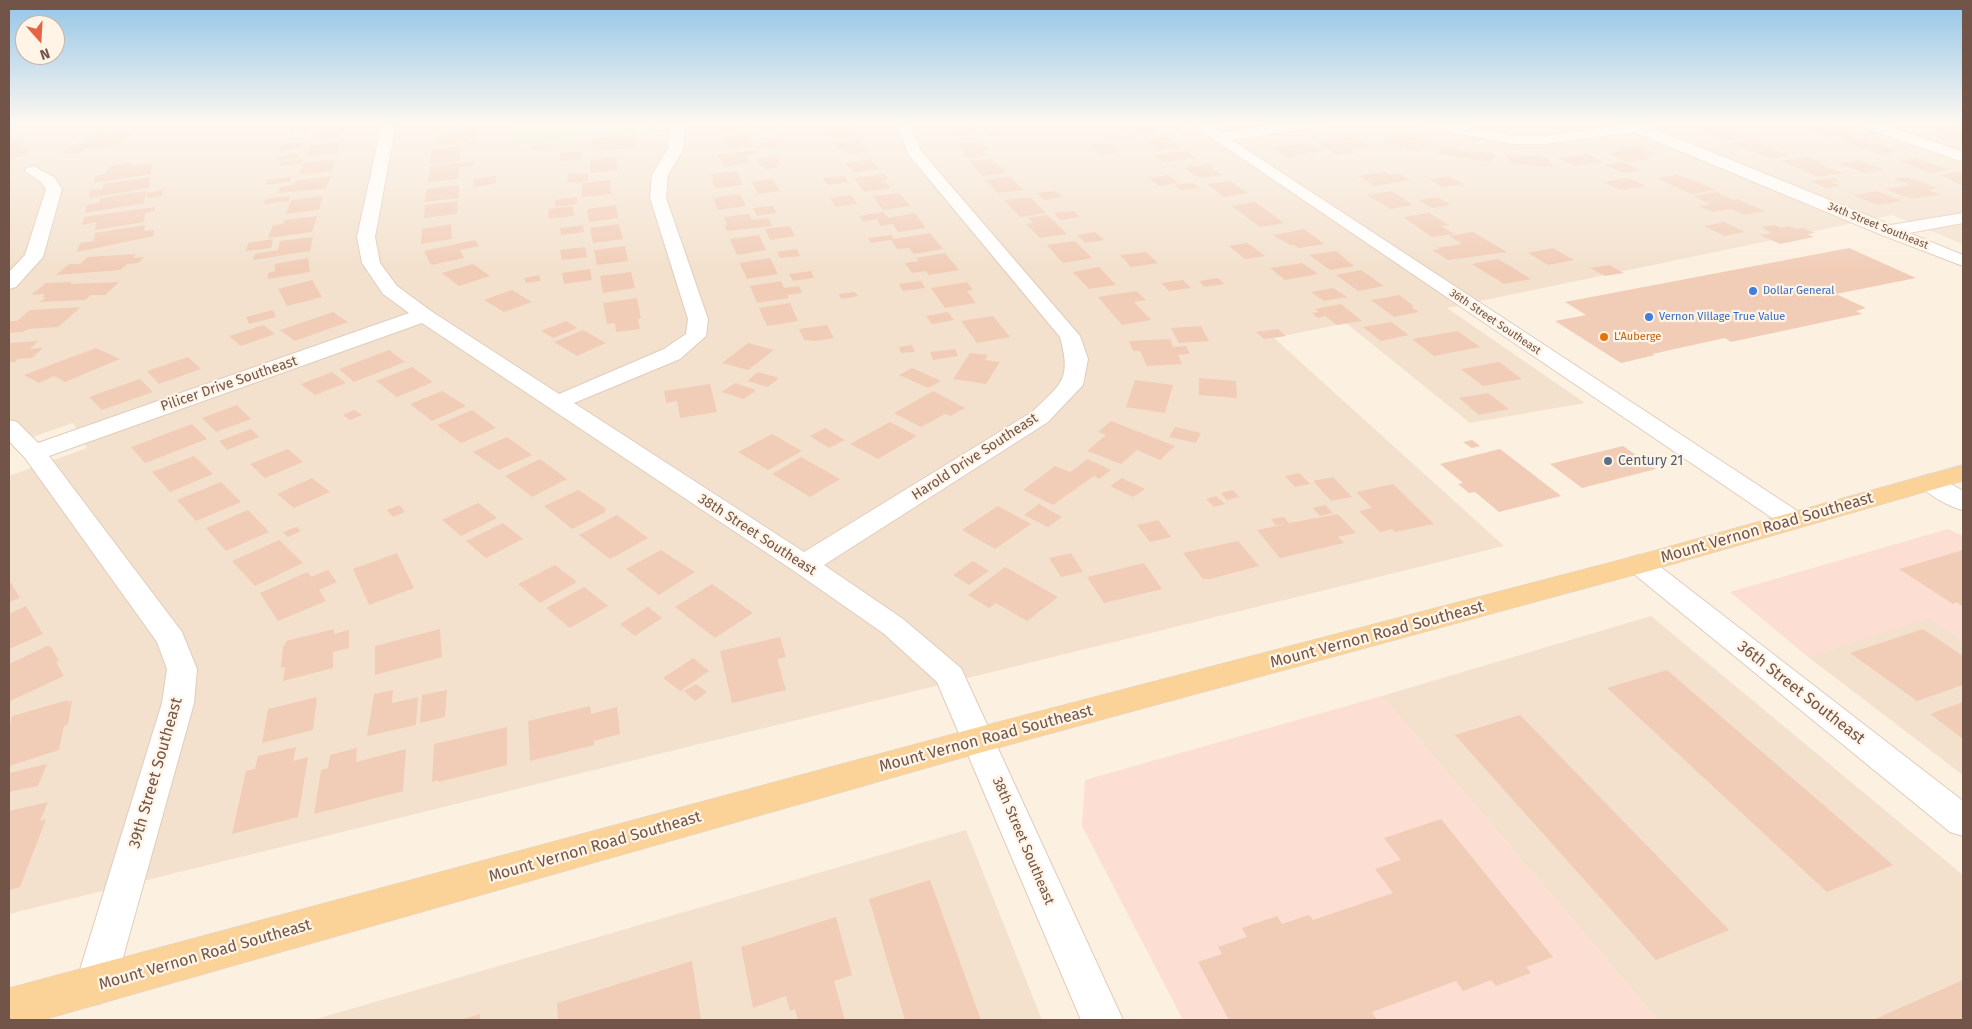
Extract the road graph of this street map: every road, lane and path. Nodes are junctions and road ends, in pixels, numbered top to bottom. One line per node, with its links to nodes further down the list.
1 (33, 171): 10 (street)
2 (380, 171): 11 (street, 38th Street Southeast)
3 (662, 171): 12 (street)
4 (930, 171): 20 (street, Harold Drive Southeast)
5 (1269, 171): 18 (street, 36th Street Southeast)
6 (1741, 171): 8 (street, 34th Street Southeast)
7 (1963, 218): 8 (street)
8 (1888, 231): 9 (street, 34th Street Southeast)
9 (1963, 261)
10 (9, 283)
11 (424, 315): 12 (street, 38th Street Southeast); 14 (street, Pilicer Drive Southeast)
12 (556, 403): 20 (street, 38th Street Southeast)
13 (9, 427): 14 (street, 39th Street Southeast)
14 (34, 453): 23 (street, 39th Street Southeast)
15 (1963, 473): 16 (main road, Mount Vernon Road Southeast)
16 (1930, 482): 17 (street); 18 (main road, Mount Vernon Road Southeast)
17 (1963, 502)
18 (1792, 520): 19 (main road, Mount Vernon Road Southeast)
19 (1639, 564): 21 (main road, Mount Vernon Road Southeast); 22 (street, 36th Street Southeast)
20 (804, 565): 21 (street, 38th Street Southeast)
21 (979, 740): 23 (main road, Mount Vernon Road Southeast); 25 (street, 38th Street Southeast)
22 (1963, 821)
23 (95, 986): 24 (main road, Mount Vernon Road Southeast)
24 (9, 1008)
25 (1102, 1020)

